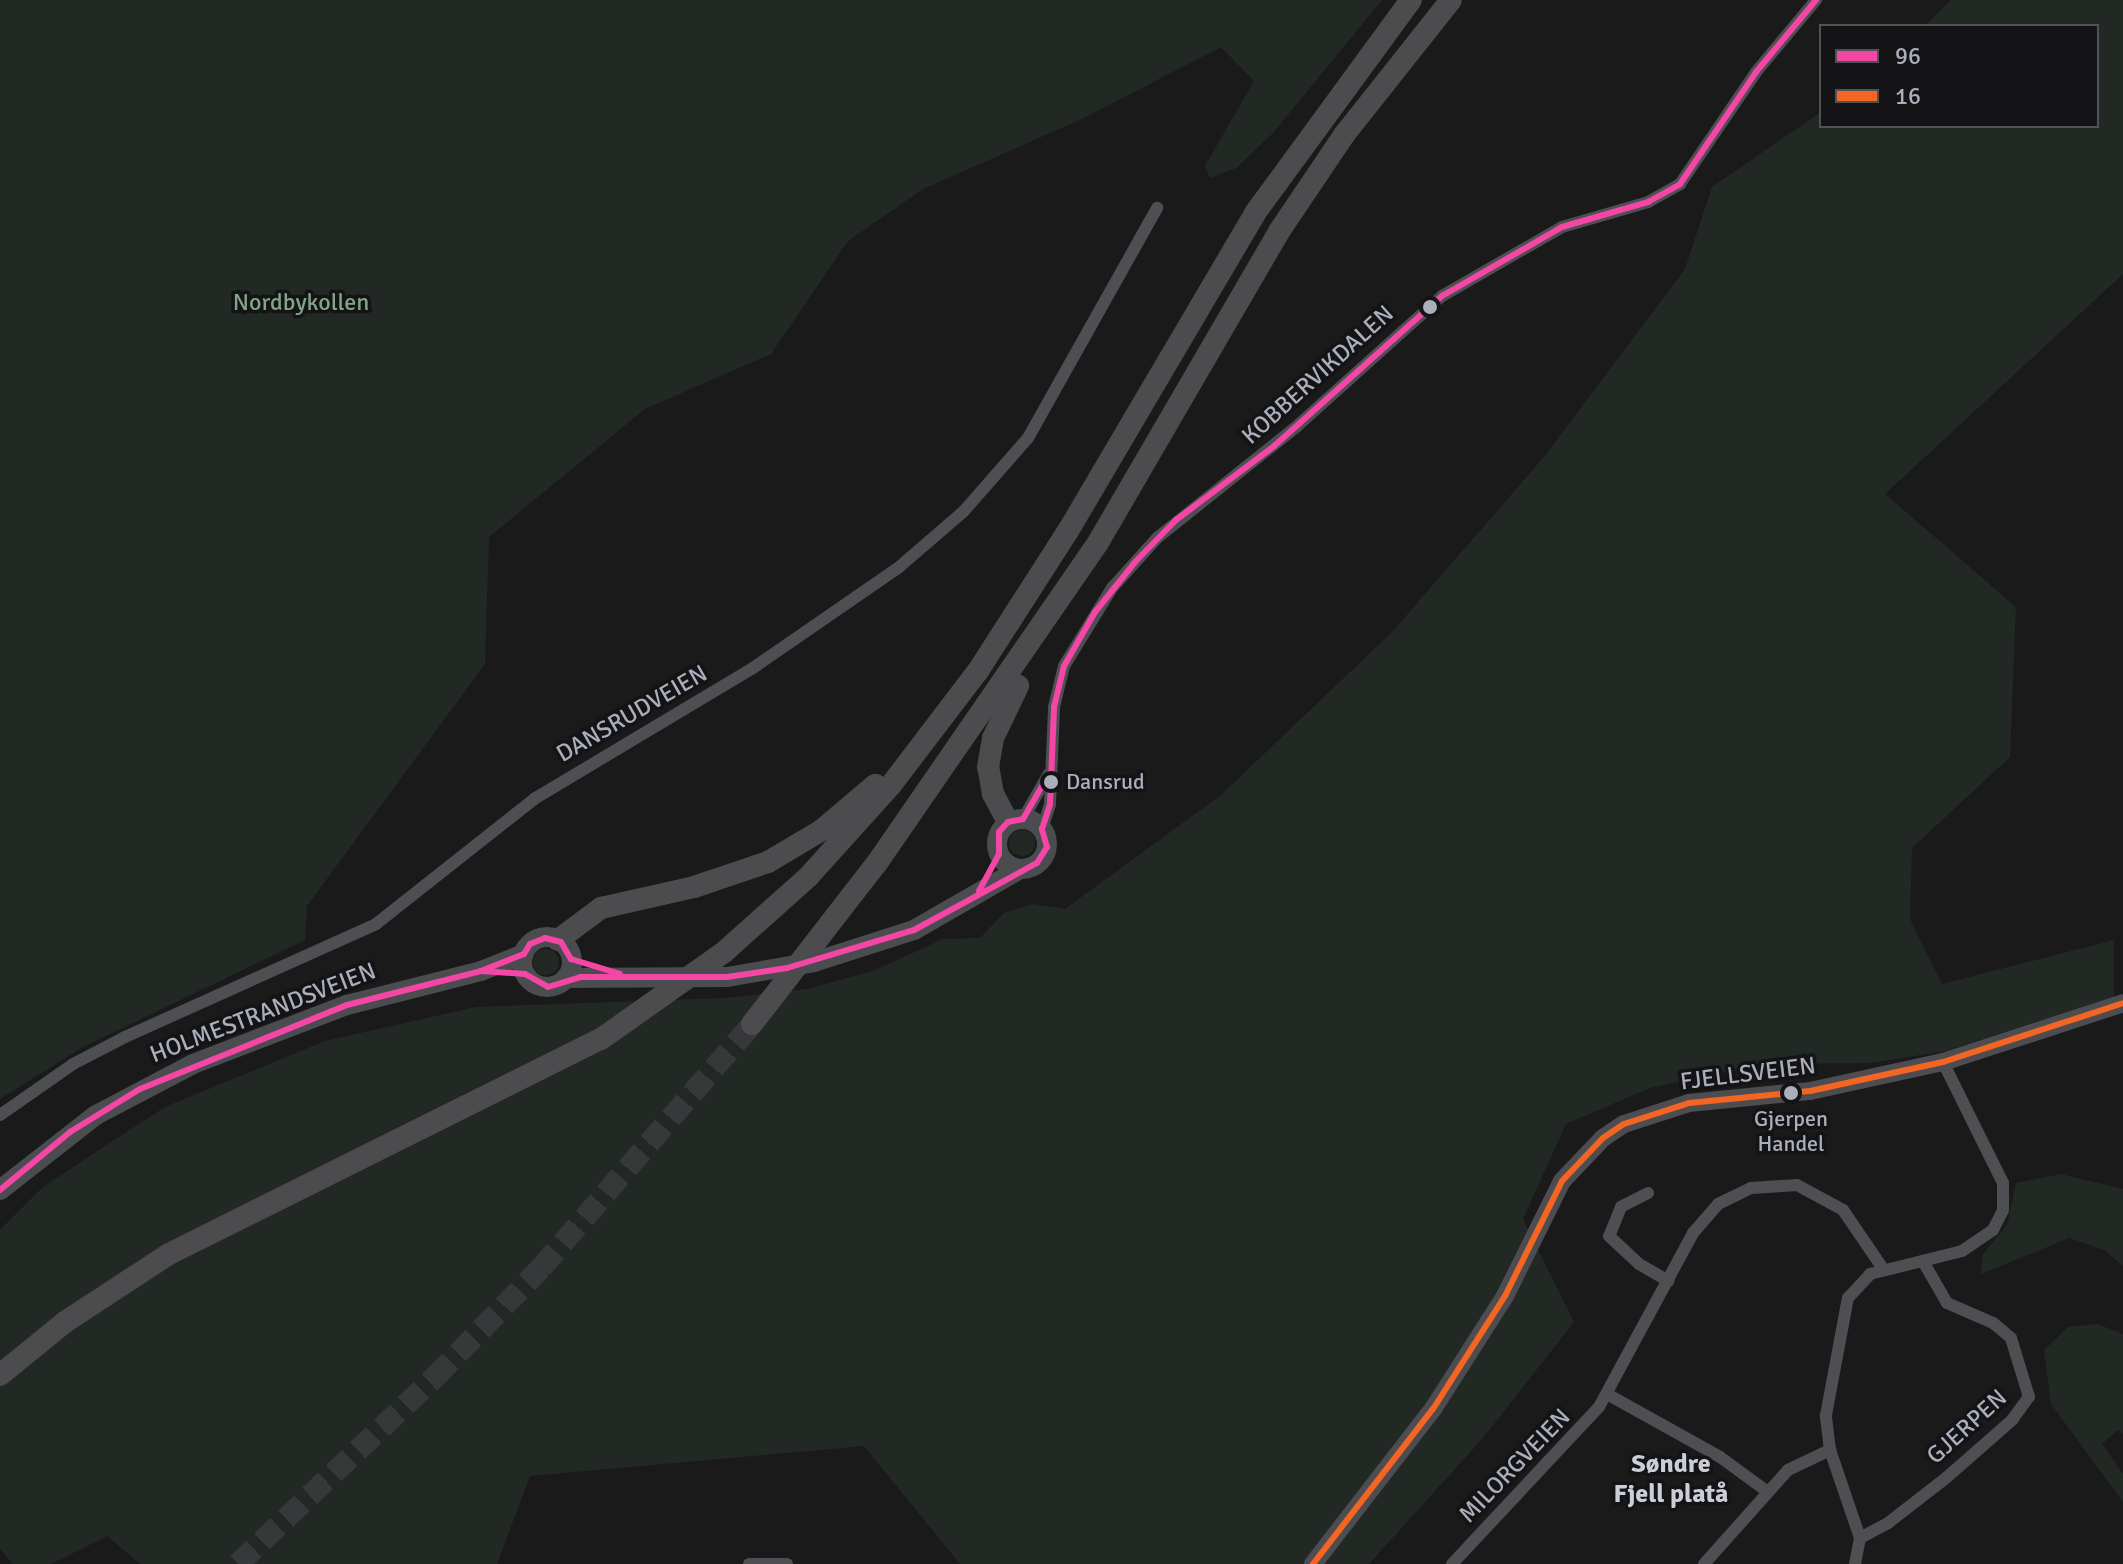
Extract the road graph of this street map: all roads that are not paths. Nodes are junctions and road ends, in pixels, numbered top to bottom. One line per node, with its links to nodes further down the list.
1 (1411, 0): 6 (highway)
2 (1451, 0): 5 (highway)
3 (1816, 0): 7 (street, KOBBERVIKDALEN)
4 (1157, 208): 19 (street, DANSRUDVEIEN)
5 (1099, 541): 8 (highway); 17 (highway, bridge)
6 (978, 671): 13 (highway); 25 (highway, bridge)
7 (1050, 772): 8 (street, KOBBERVIKDALEN); 9 (street, KOBBERVIKDALEN)
8 (1016, 820): 9 (main road); 10 (main road)
9 (1042, 829): 11 (main road)
10 (999, 854): 11 (main road); 12 (main road)
11 (1020, 869): 12 (main road)
12 (979, 891): 15 (main road)
13 (558, 940): 14 (main road); 15 (main road)
14 (524, 964): 15 (main road, HOLMESTRANDSVEIEN); 20 (main road, HOLMESTRANDSVEIEN)
15 (569, 968)
16 (2123, 1003): 18 (main road, FJELLSVEIEN)
17 (752, 1024)
18 (1943, 1062): 22 (street); 32 (main road, FJELLSVEIEN)
19 (0, 1115)
20 (0, 1190)
21 (1648, 1193): 24 (street)
22 (1924, 1263): 23 (street); 29 (street, GJERPEN)
23 (1884, 1270): 24 (street, MILORGVEIEN); 27 (street)
24 (1668, 1281): 26 (street, MILORGVEIEN)
25 (0, 1375)
26 (1607, 1394): 28 (street); 33 (street, MILORGVEIEN)
27 (1830, 1450): 28 (street); 29 (street)
28 (1768, 1492): 34 (street)
29 (1860, 1538): 35 (street)
30 (749, 1564): 31 (street)
31 (787, 1564)
32 (1313, 1564)
33 (1452, 1564)
34 (1704, 1564)
35 (1855, 1564)

